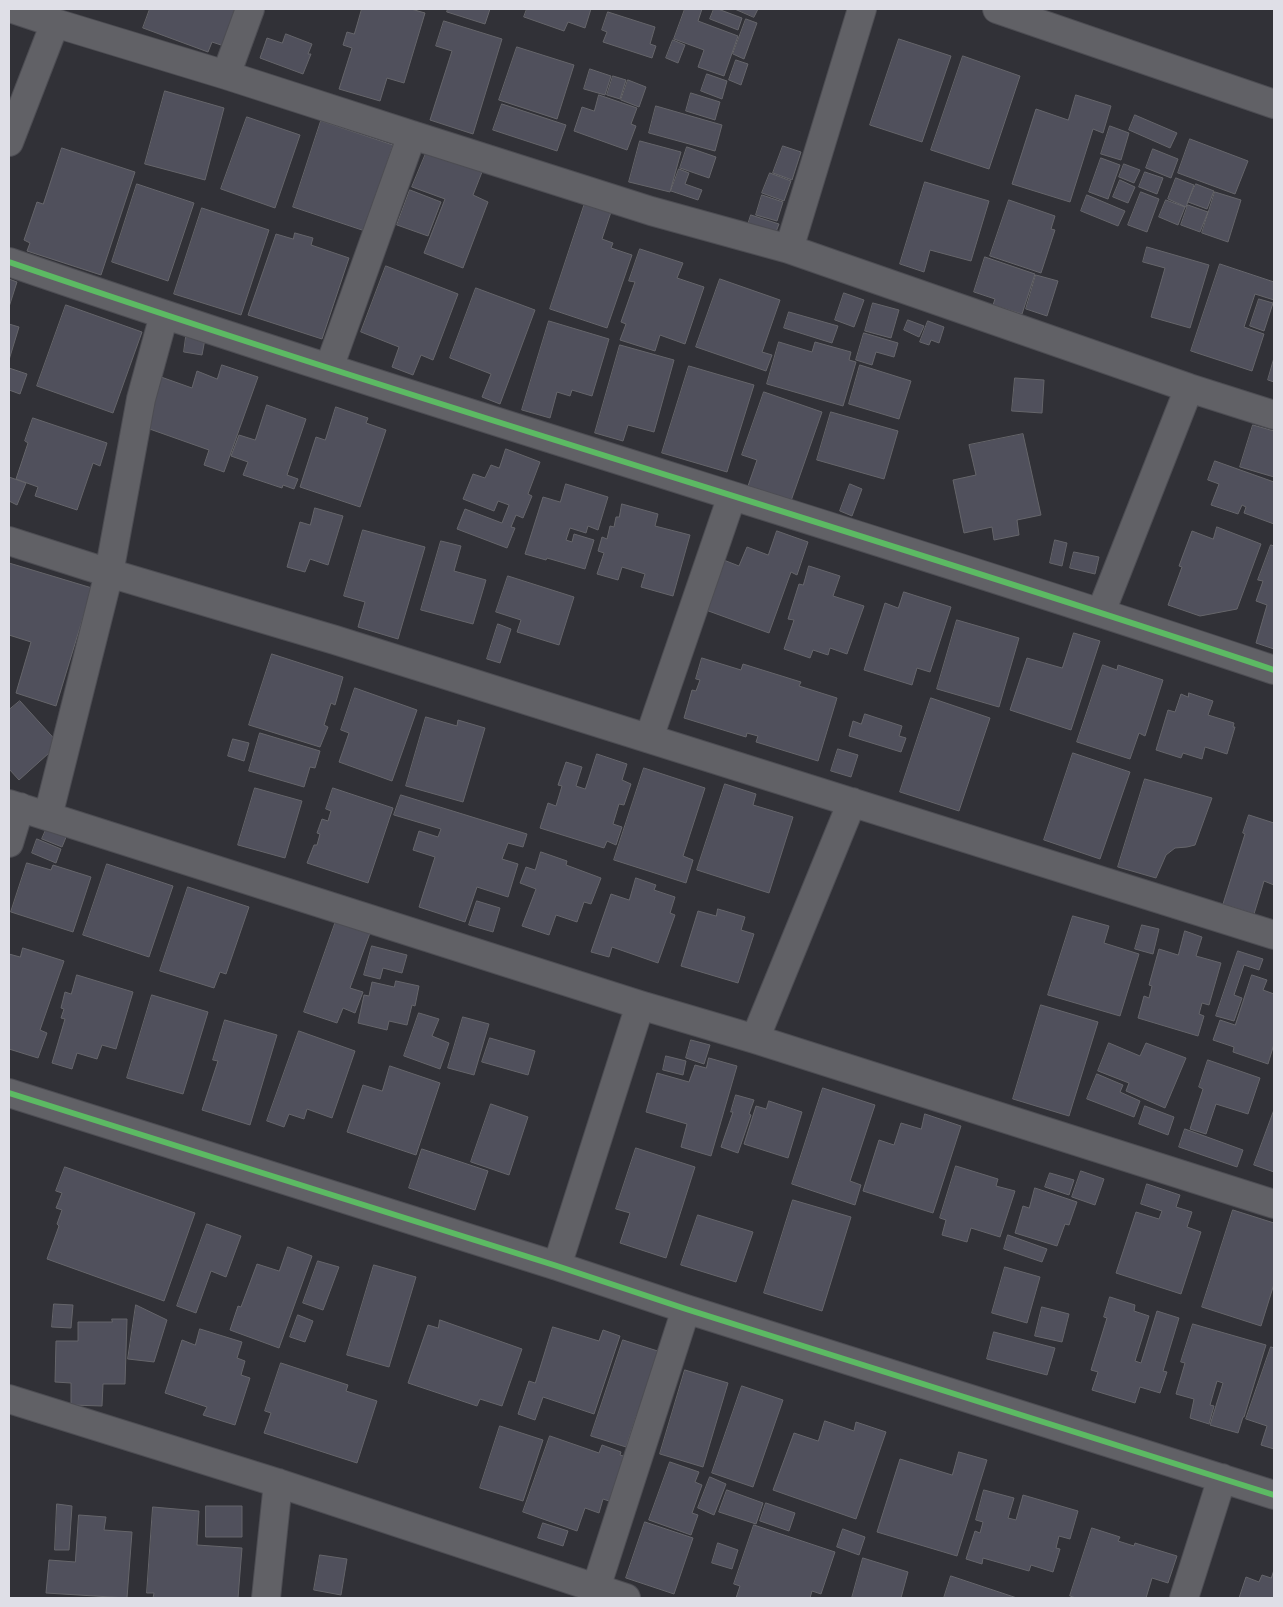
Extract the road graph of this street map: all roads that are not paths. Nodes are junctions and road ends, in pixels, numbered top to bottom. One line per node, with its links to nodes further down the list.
1 (13, 9): 5 (street)
2 (250, 9): 6 (street)
3 (862, 9): 10 (street)
4 (997, 9): 7 (street)
5 (55, 23): 6 (street); 9 (street)
6 (226, 75): 8 (street)
7 (1274, 104)
8 (412, 136): 10 (street); 13 (street)
9 (9, 142)
10 (789, 249): 14 (street)
11 (9, 262): 12 (street)
12 (164, 315): 13 (street); 18 (street)
13 (329, 368): 16 (street)
14 (1189, 388): 15 (street); 19 (street)
15 (1274, 415)
16 (732, 496): 19 (street); 21 (street)
17 (9, 541): 18 (street)
18 (109, 573): 21 (street); 24 (street)
19 (1101, 612): 20 (street)
20 (1274, 670)
21 (649, 738): 22 (street)
22 (852, 802): 26 (street); 28 (street)
23 (14, 806): 24 (street); 25 (street)
24 (48, 816): 27 (street)
25 (9, 843)
26 (1274, 935)
27 (640, 1005): 28 (street); 31 (street)
28 (755, 1039): 30 (street)
29 (9, 1093): 31 (street)
30 (1274, 1204)
31 (557, 1266): 32 (street)
32 (686, 1309): 34 (street); 37 (street)
33 (9, 1399): 35 (street)
34 (1222, 1478): 36 (street); 40 (street)
35 (278, 1483): 37 (street); 38 (street)
36 (1274, 1495)
37 (596, 1588): 39 (street)
38 (266, 1598)
39 (626, 1598)
40 (1184, 1598)

